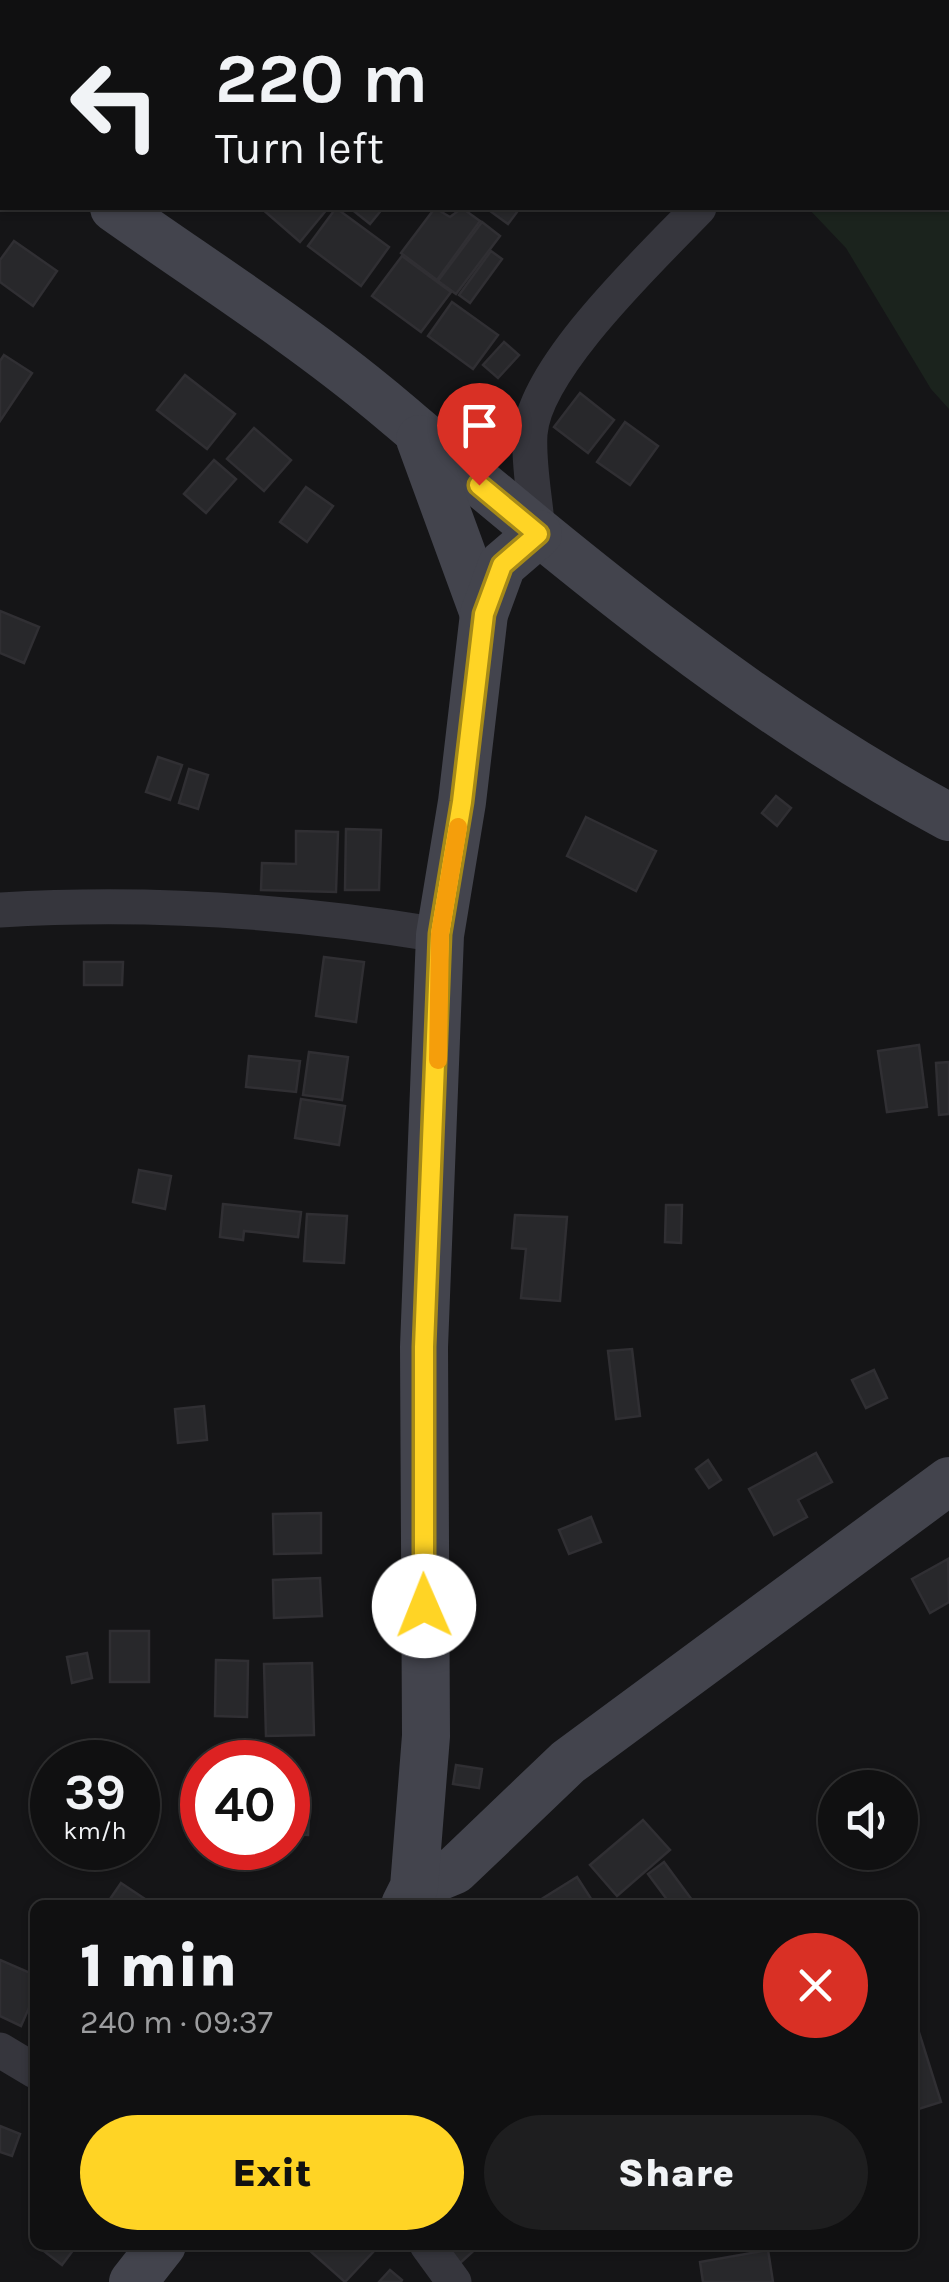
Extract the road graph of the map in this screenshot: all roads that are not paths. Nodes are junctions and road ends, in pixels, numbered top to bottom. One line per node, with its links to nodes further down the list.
1 (117, 210): 3 (street)
2 (697, 210): 4 (street)
3 (419, 436): 4 (street); 5 (street)
4 (538, 534): 5 (street); 6 (street)
5 (484, 614): 8 (street)
6 (949, 817)
7 (0, 910): 8 (street)
8 (440, 934): 10 (street)
9 (949, 1481): 10 (street)
10 (410, 1896)
11 (0, 2050): 12 (street)
12 (30, 2068)
13 (158, 2250): 15 (street)
14 (432, 2250): 16 (street)
15 (133, 2282)
16 (454, 2282)

